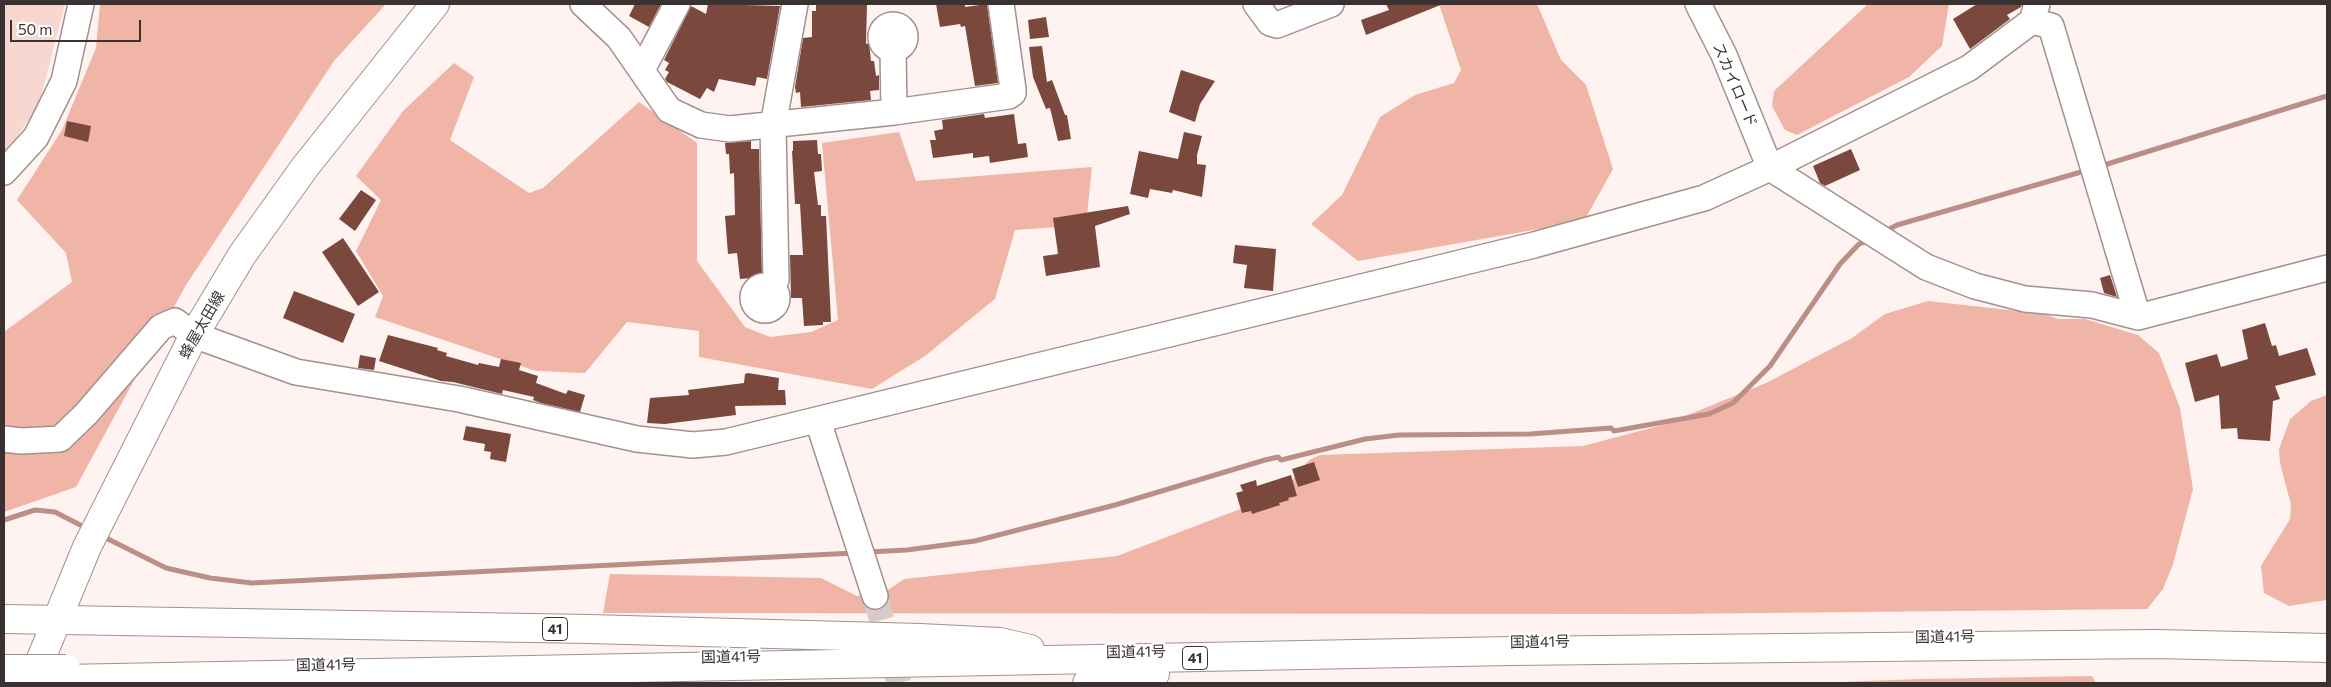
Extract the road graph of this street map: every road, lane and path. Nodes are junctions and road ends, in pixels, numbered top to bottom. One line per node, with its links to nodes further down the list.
1 (81, 4): 16 (street)
2 (435, 4): 20 (main road, 蜂屋太田線)
3 (583, 4): 12 (street)
4 (676, 4): 12 (street)
5 (796, 4): 14 (street)
6 (1001, 4): 13 (street)
7 (1256, 4): 8 (street)
8 (1331, 4)
9 (1698, 4): 15 (street, スカイロード)
10 (2034, 12): 15 (street); 19 (street)
11 (893, 49): 13 (street)
12 (642, 70): 14 (street)
13 (894, 112): 14 (street)
14 (773, 126): 18 (street)
15 (1770, 168): 19 (street); 21 (street)
16 (4, 172)
17 (2327, 268): 19 (street)
18 (772, 288)
19 (2138, 317)
20 (194, 335): 21 (street); 22 (street); 25 (main road, 蜂屋太田線)
21 (818, 421): 23 (street)
22 (4, 439)
23 (875, 596)
24 (4, 619): 25 (main road, 41)
25 (58, 620): 28 (main road, 41); 33 (main road, 蜂屋太田線)
26 (2327, 639): 28 (main road, 国道41号 / 41)
27 (2327, 648): 29 (main road, 国道41号 / 41)
28 (1051, 654): 31 (main road, 国道41号 / 41)
29 (1471, 654): 31 (main road, 国道41号 / 41); 34 (main road, 41)
30 (4, 669): 31 (main road, 国道41号 / 41, bridge)
31 (64, 674): 32 (main road, 国道41号 / 41)
32 (4, 678)
33 (31, 683)
34 (1087, 683)

